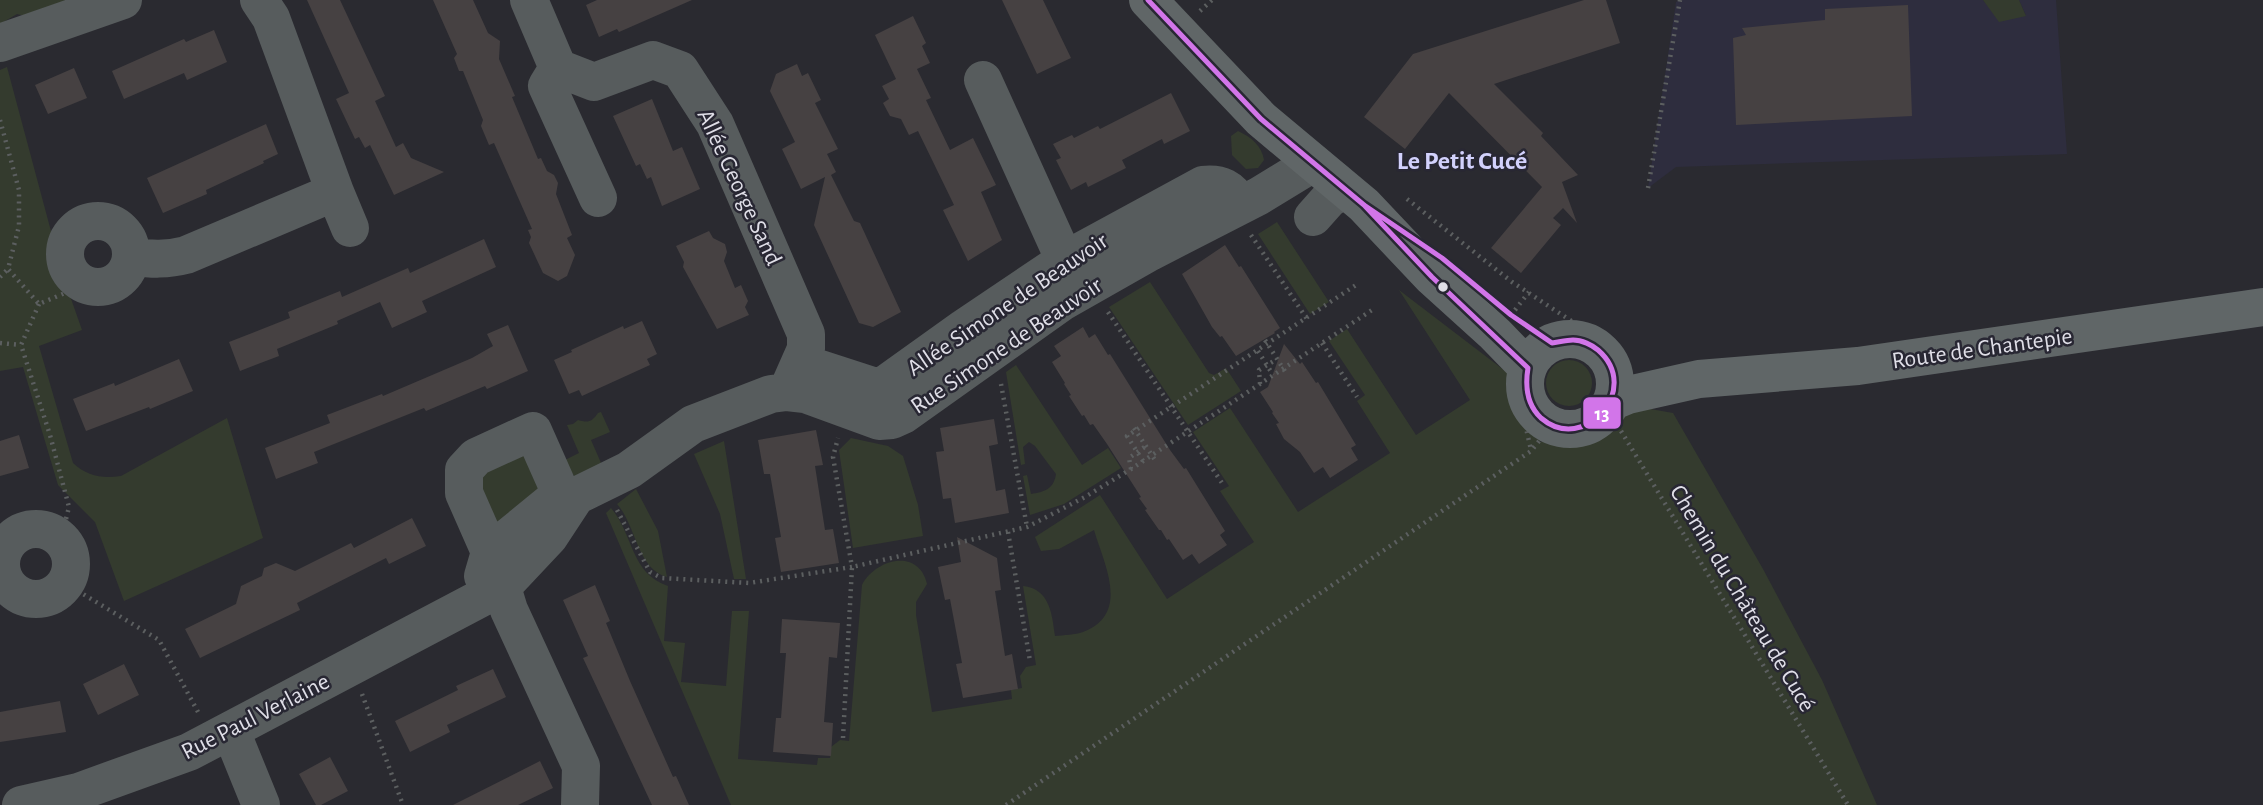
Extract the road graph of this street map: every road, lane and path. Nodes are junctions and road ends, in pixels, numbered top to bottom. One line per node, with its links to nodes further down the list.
1 (123, 0): 6 (street)
2 (259, 0): 14 (street)
3 (529, 0): 7 (street)
4 (1148, 0): 12 (main road)
5 (1680, 0): 13 (path)
6 (0, 43)
7 (558, 68): 9 (street); 11 (street)
8 (983, 80): 22 (street)
9 (594, 82): 11 (street); 40 (street, Allée George Sand)
10 (0, 120): 20 (path)
11 (567, 126): 15 (street)
12 (1324, 172): 16 (street, Rue Simone de Beauvoir); 17 (street); 38 (main road)
13 (1648, 188)
14 (335, 191): 18 (street); 19 (street)
15 (598, 198)
16 (1237, 206): 22 (street, Rue Simone de Beauvoir); 29 (path)
17 (1313, 217)
18 (350, 228)
19 (132, 257): 23 (street); 23 (street)
20 (8, 269): 21 (path); 26 (path)
21 (0, 277)
22 (1078, 279): 34 (street, Rue Simone de Beauvoir); 40 (street, Allée Simone de Beauvoir); 43 (path)
23 (76, 280): 26 (path)
24 (1356, 285): 29 (path)
25 (1529, 292): 38 (path, Chemin du Château de Cucé)
26 (39, 304): 33 (path)
27 (2263, 307): 38 (main road, Route de Chantepie)
28 (1372, 310): 32 (path)
29 (1307, 318): 35 (path)
30 (1265, 340): 36 (path, bridge)
31 (0, 343): 33 (path)
32 (1322, 343): 39 (path); 42 (path)
33 (22, 345): 56 (path)
34 (995, 348): 44 (street, Rue Simone de Beauvoir); 54 (path)
35 (1258, 351): 39 (path); 43 (path)
36 (1277, 359): 37 (path, bridge); 41 (path)
37 (1286, 373)
38 (1582, 373): 45 (main road); 45 (main road); 70 (path, Chemin du Château de Cucé)
39 (1273, 375): 41 (path)
40 (795, 377): 44 (street, Rue Simone de Beauvoir); 53 (street, Rue Simone de Beauvoir)
41 (1260, 384): 47 (path)
42 (1357, 397)
43 (1171, 407): 47 (path); 50 (path)
44 (849, 411): 58 (path)
45 (1552, 425): 69 (path)
46 (1134, 428): 48 (path, bridge)
47 (1188, 432): 50 (path); 52 (path)
48 (1146, 446): 49 (path, bridge); 51 (path)
49 (1155, 460)
50 (1143, 461): 51 (path)
51 (1131, 469): 54 (path)
52 (1224, 486)
53 (577, 492): 58 (path); 59 (street, Rue Paul Verlaine); 59 (street)
54 (1027, 527): 55 (path)
55 (1008, 532): 58 (path); 61 (path)
56 (61, 539): 57 (street); 60 (street)
57 (2, 546): 60 (street)
58 (852, 567): 64 (path)
59 (490, 579): 62 (street, Rue Paul Verlaine); 68 (street)
60 (50, 596): 63 (path)
61 (1030, 661)
62 (351, 666): 63 (street, Rue Paul Verlaine); 67 (path)
63 (221, 736): 65 (street, Rue Paul Verlaine); 66 (street)
64 (843, 738)
65 (21, 805)
66 (261, 805)
67 (403, 805)
68 (580, 805)
69 (1006, 805)
70 (1848, 805)

